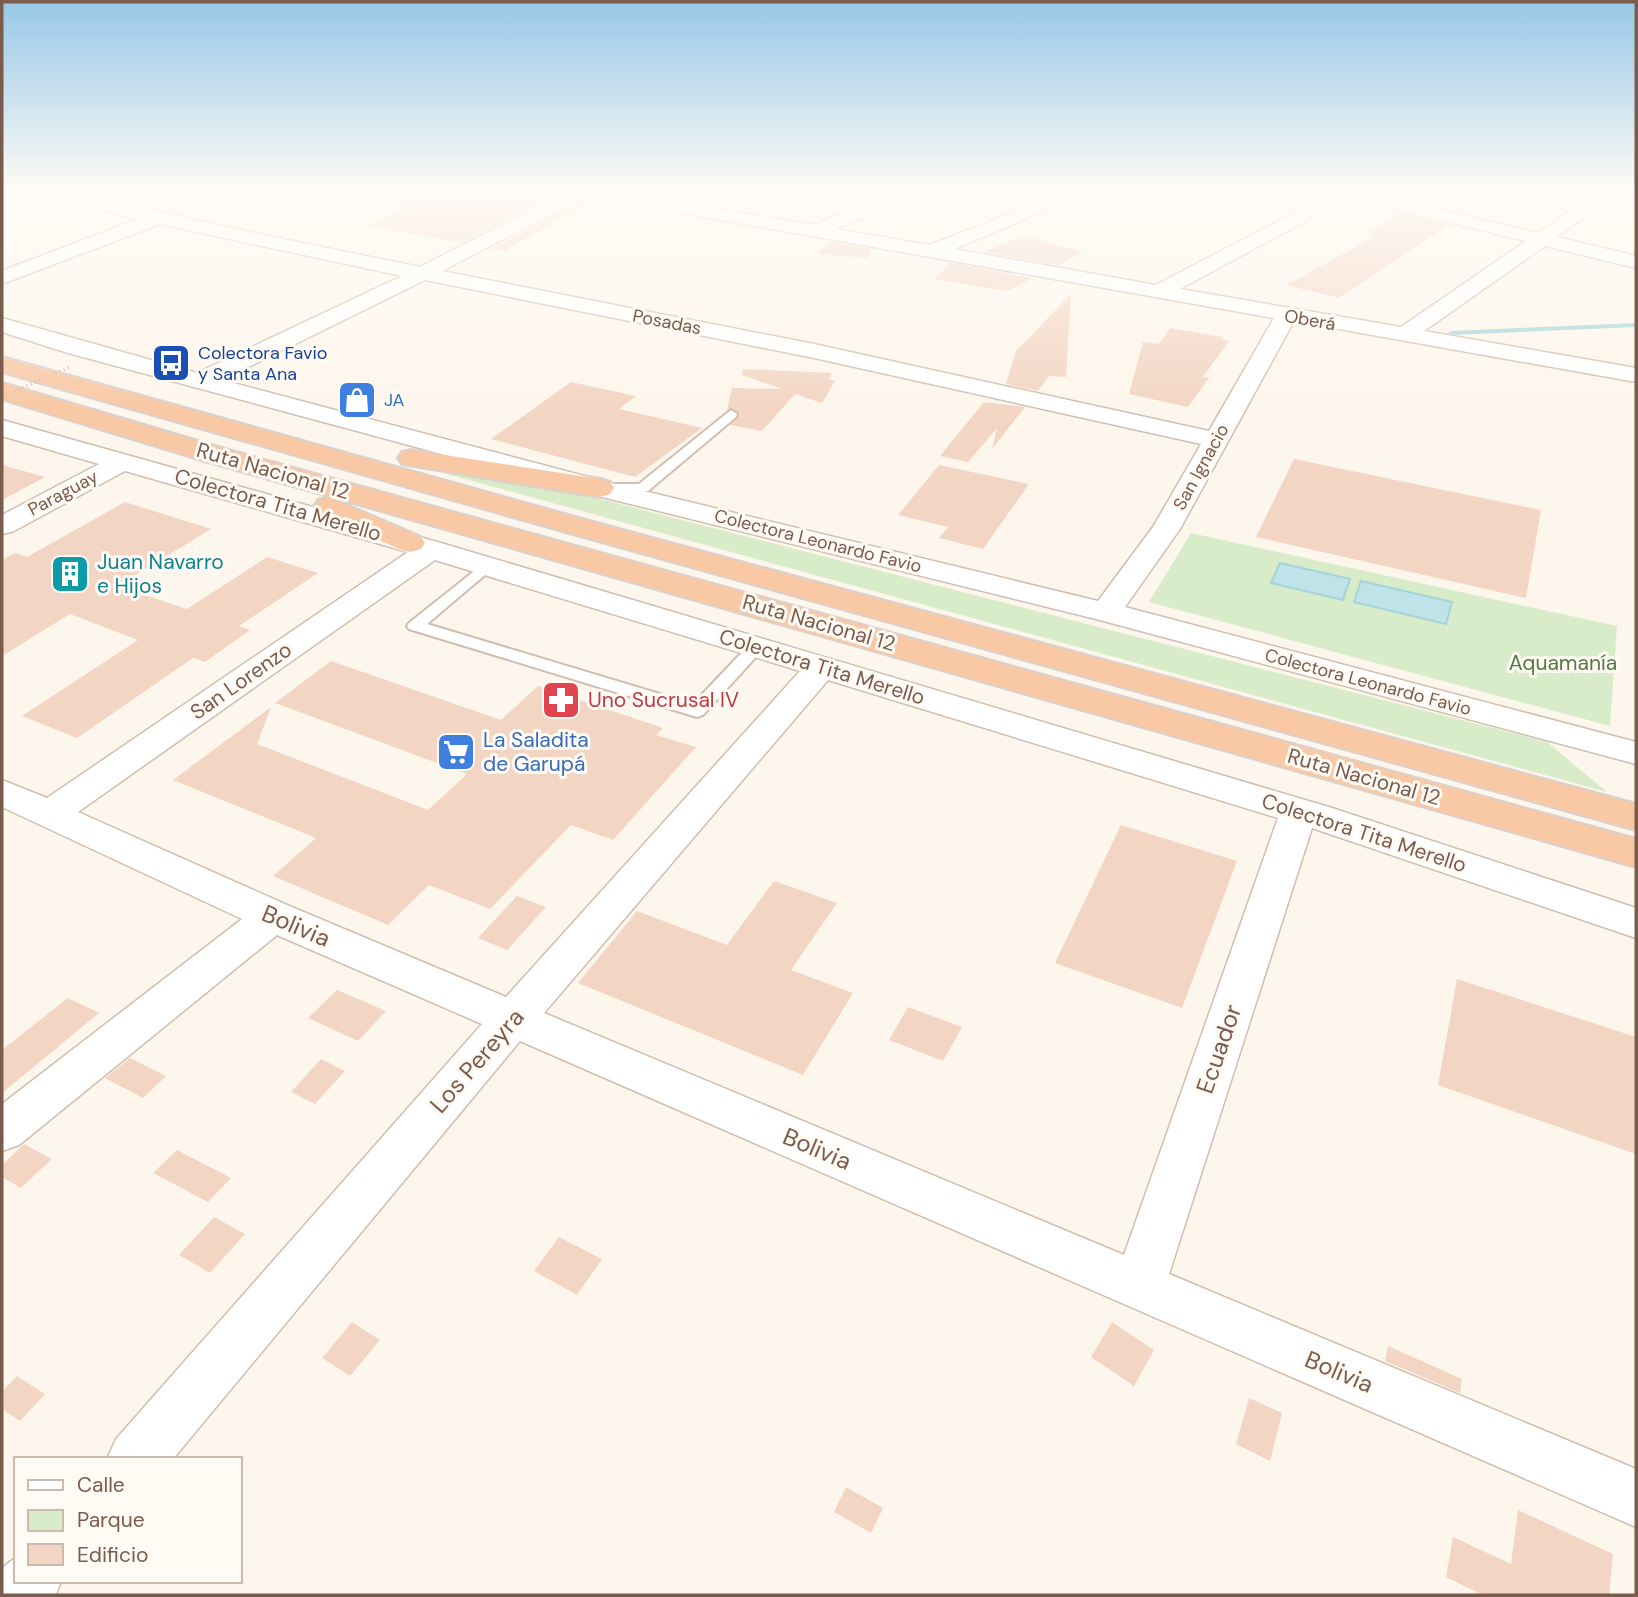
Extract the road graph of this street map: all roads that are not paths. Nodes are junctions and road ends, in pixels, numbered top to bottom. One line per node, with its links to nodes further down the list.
1 (42, 263): 8 (street)
2 (362, 263): 7 (street, Posadas)
3 (443, 263): 7 (street)
4 (991, 263): 9 (street, Oberá)
5 (1211, 263): 9 (street)
6 (1509, 263): 12 (street)
7 (420, 275): 15 (street); 20 (street, Posadas)
8 (2, 278)
9 (1158, 292): 10 (street, Oberá)
10 (1286, 316): 12 (street, Oberá); 20 (street, San Ignacio)
11 (2, 325): 15 (street, Colectora Leonardo Favio)
12 (1403, 336): 14 (street, Oberá)
13 (2, 364): 19 (highway, Ruta Nacional 12)
14 (1636, 375)
15 (202, 380): 23 (street, Colectora Leonardo Favio)
16 (2, 394): 21 (highway, Ruta Nacional 12)
17 (731, 414): 23 (lane)
18 (2, 428): 22 (street, Colectora Tita Merello)
19 (234, 429): 23 (highway); 33 (highway, Ruta Nacional 12)
20 (1216, 440): 27 (street, San Ignacio)
21 (215, 455): 25 (highway); 33 (highway, Ruta Nacional 12)
22 (124, 461): 24 (street, Paraguay); 25 (street, Colectora Tita Merello)
23 (600, 488): 27 (street, Colectora Leonardo Favio)
24 (2, 526)
25 (420, 546): 26 (street, Colectora Tita Merello); 31 (street, San Lorenzo)
26 (487, 566): 28 (street, Colectora Tita Merello); 28 (lane)
27 (1106, 612): 30 (street, Colectora Leonardo Favio)
28 (757, 647): 29 (street, Colectora Tita Merello)
29 (822, 667): 32 (street, Colectora Tita Merello); 38 (street, Los Pereyra)
30 (1636, 753)
31 (18, 803): 36 (street, Bolivia)
32 (1299, 811): 37 (street, Colectora Tita Merello); 40 (street, Ecuador)
33 (1562, 815): 34 (highway, Ruta Nacional 12); 35 (highway, Ruta Nacional 12)
34 (1636, 817)
35 (1636, 853)
36 (273, 916): 38 (street, Bolivia); 39 (street)
37 (1636, 923)
38 (513, 1018): 40 (street, Bolivia); 41 (street, Los Pereyra)
39 (2, 1131)
40 (1139, 1287): 42 (street, Bolivia)
41 (138, 1457)
42 (1636, 1498)

